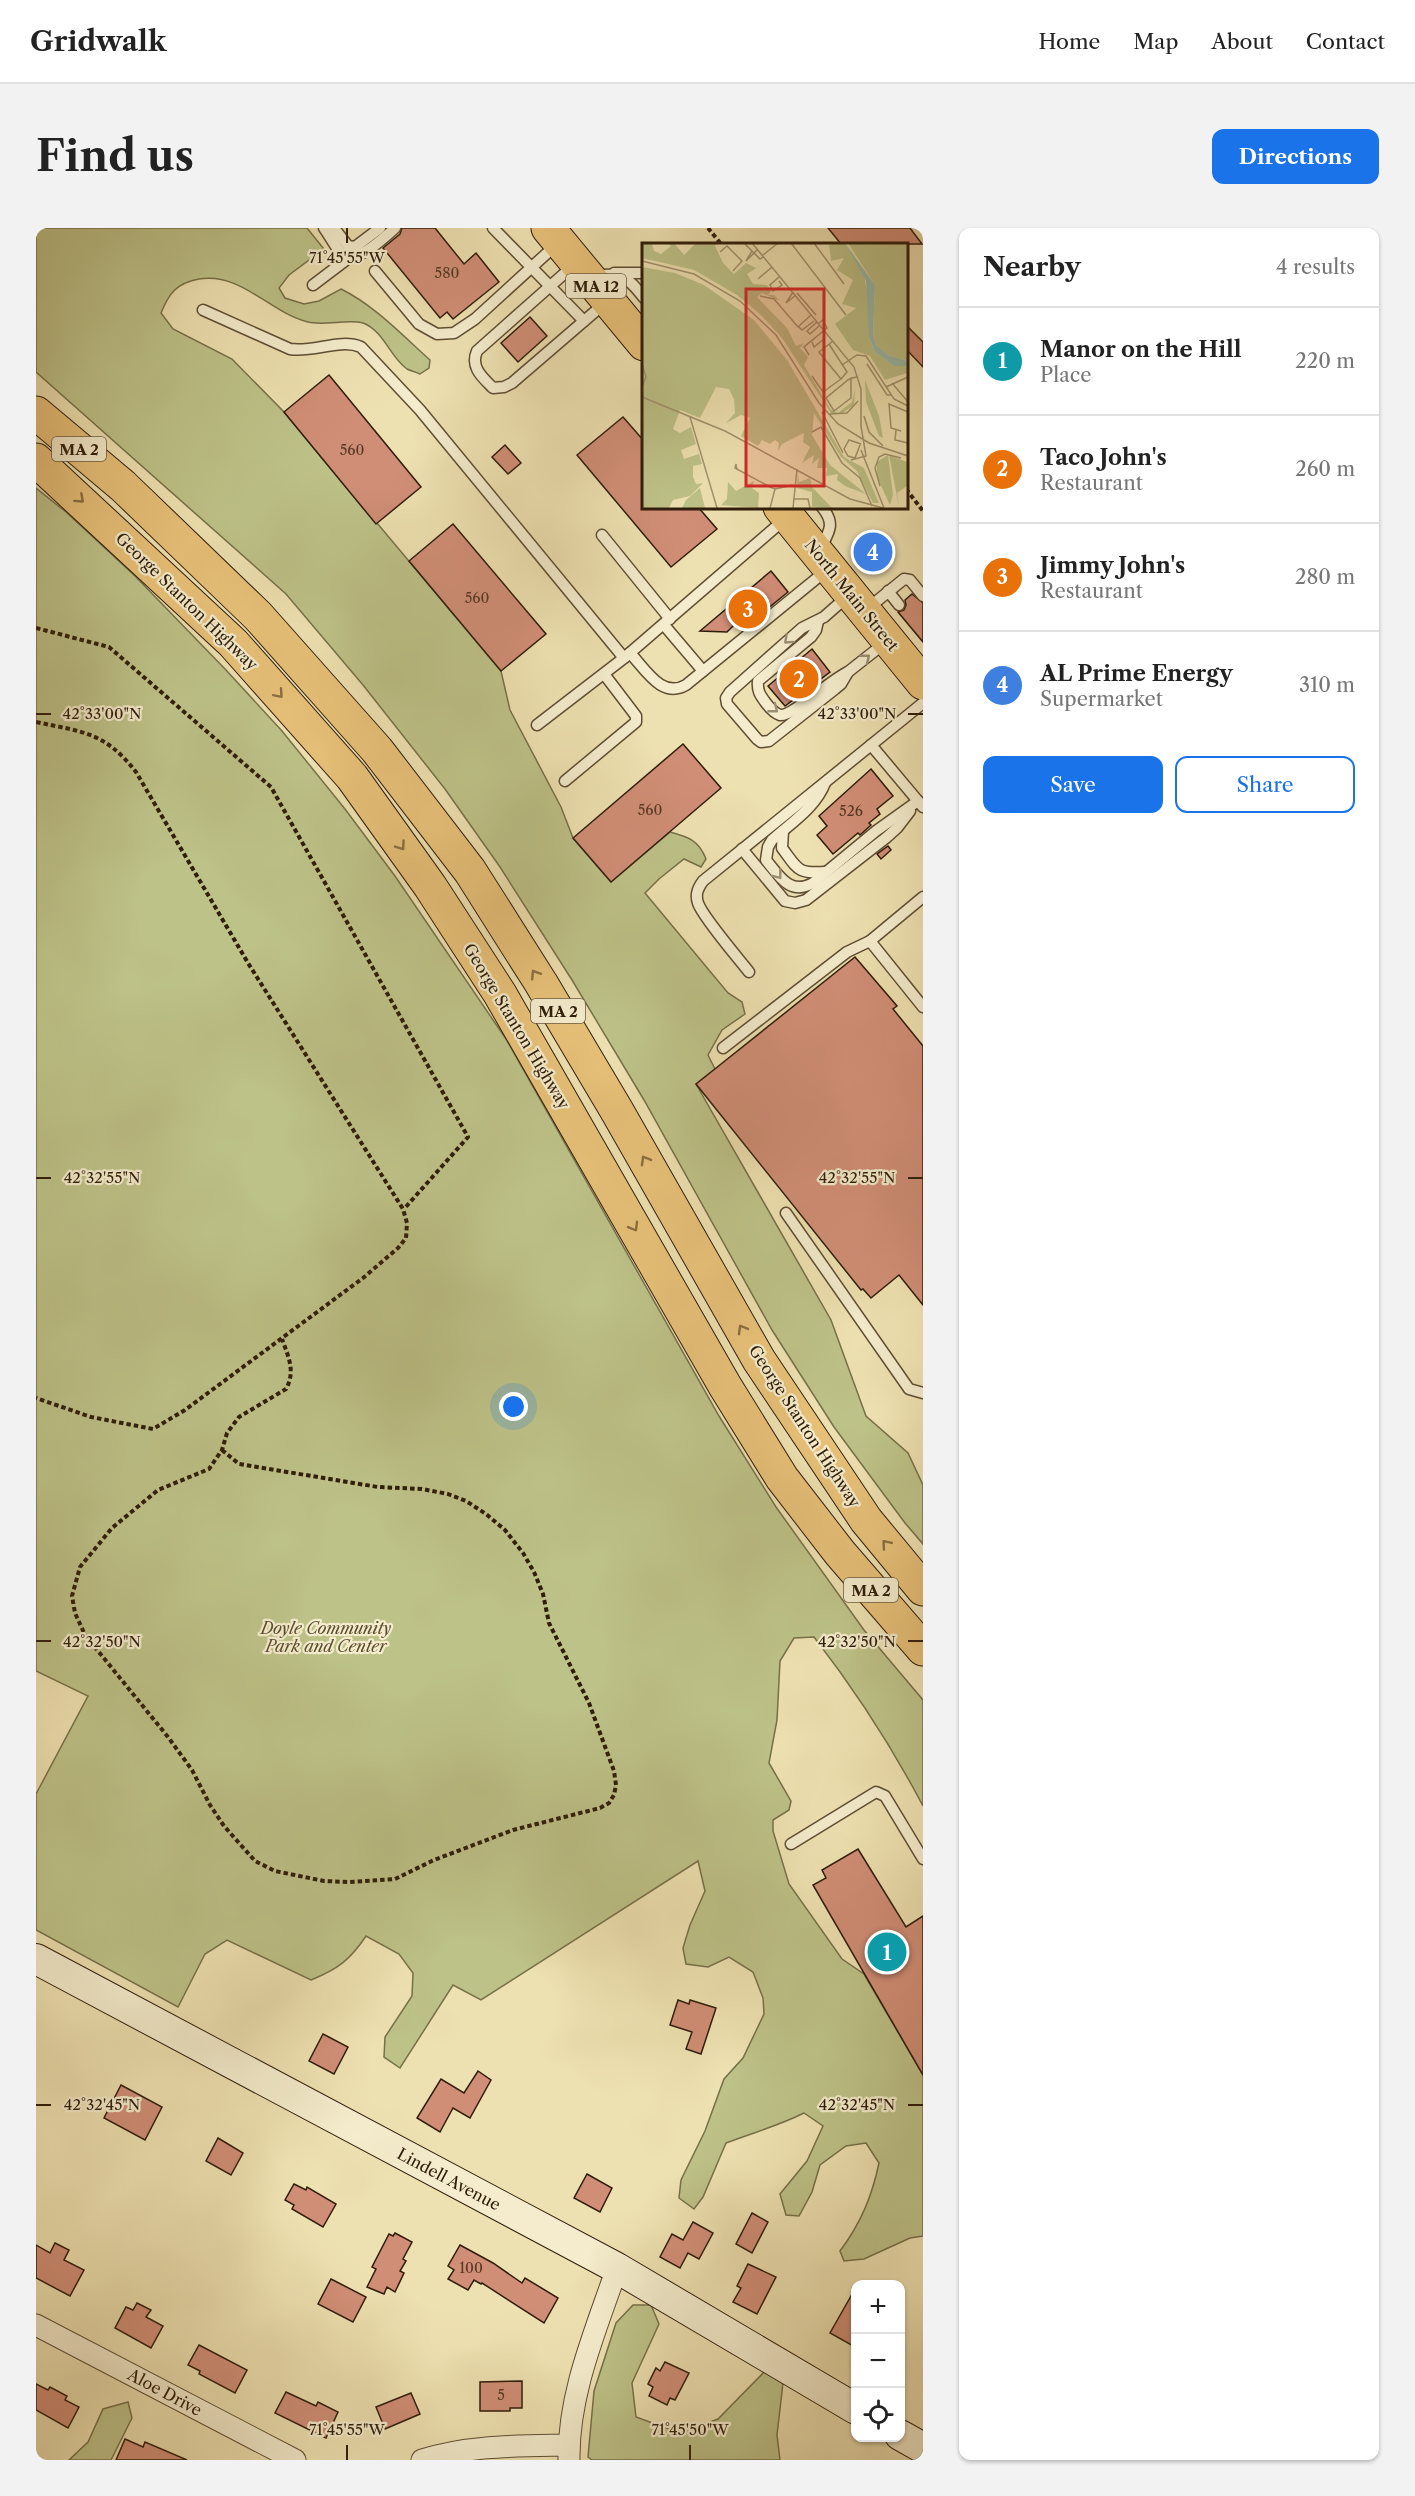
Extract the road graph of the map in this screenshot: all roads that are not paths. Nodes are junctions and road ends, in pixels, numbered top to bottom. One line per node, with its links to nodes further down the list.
1 (324, 228): 6 (lane)
2 (334, 228): 3 (lane)
3 (380, 228)
4 (395, 228): 6 (lane)
5 (494, 228): 7 (lane)
6 (350, 257): 11 (lane)
7 (532, 267): 8 (lane); 9 (lane); 12 (lane)
8 (375, 271)
9 (583, 272): 10 (lane); 12 (lane); 12 (lane); 12 (lane); 13 (lane); 15 (highway, MA 12)
10 (642, 273)
11 (313, 285)
12 (550, 286)
13 (642, 296)
14 (203, 310): 30 (lane)
15 (642, 342)
16 (36, 413): 51 (highway, George Stanton Highway / MA 2, one-way to 16)
17 (36, 460): 52 (highway, George Stanton Highway / MA 2, one-way to 52)
18 (823, 508): 21 (lane)
19 (830, 508): 21 (lane)
20 (784, 512): 23 (highway, North Main Street); 28 (lane)
21 (830, 520): 23 (lane)
22 (602, 535): 28 (lane)
23 (824, 560): 25 (highway, North Main Street); 31 (lane)
24 (923, 596): 25 (lane)
25 (868, 598): 26 (lane); 27 (lane); 29 (highway, North Main Street)
26 (899, 604)
27 (818, 621): 32 (lane, one-way to 32); 32 (lane, one-way to 32)
28 (667, 622): 30 (lane); 31 (lane)
29 (889, 639): 32 (lane, one-way to 29); 34 (highway, North Main Street)
30 (627, 656): 31 (lane); 33 (lane)
31 (703, 671)
32 (848, 672)
33 (604, 674): 36 (lane); 38 (lane)
34 (923, 682)
35 (923, 703): 37 (lane)
36 (537, 725)
37 (871, 745): 39 (lane); 40 (lane)
38 (565, 780)
39 (826, 781): 41 (lane); 42 (lane)
40 (920, 804): 42 (lane); 43 (lane)
41 (783, 831): 43 (lane); 43 (lane, one-way to 43)
42 (742, 849): 46 (lane)
43 (825, 872)
44 (923, 897): 45 (lane)
45 (870, 941): 47 (lane); 48 (lane)
46 (749, 972)
47 (923, 1007)
48 (723, 1048)
49 (786, 1213): 50 (lane)
50 (923, 1393)
51 (923, 1589)
52 (912, 1638): 53 (highway, George Stanton Highway)
53 (923, 1661)
54 (791, 1844): 55 (lane)
55 (923, 1859)
56 (36, 1959): 57 (street, Lindell Avenue)
57 (617, 2268): 59 (street, Lindell Avenue); 62 (street)
58 (36, 2325): 63 (street, Aloe Drive)
59 (851, 2407)
60 (905, 2438): 61 (street)
61 (923, 2448)
62 (569, 2452): 64 (street)
63 (294, 2460)
64 (422, 2460)

